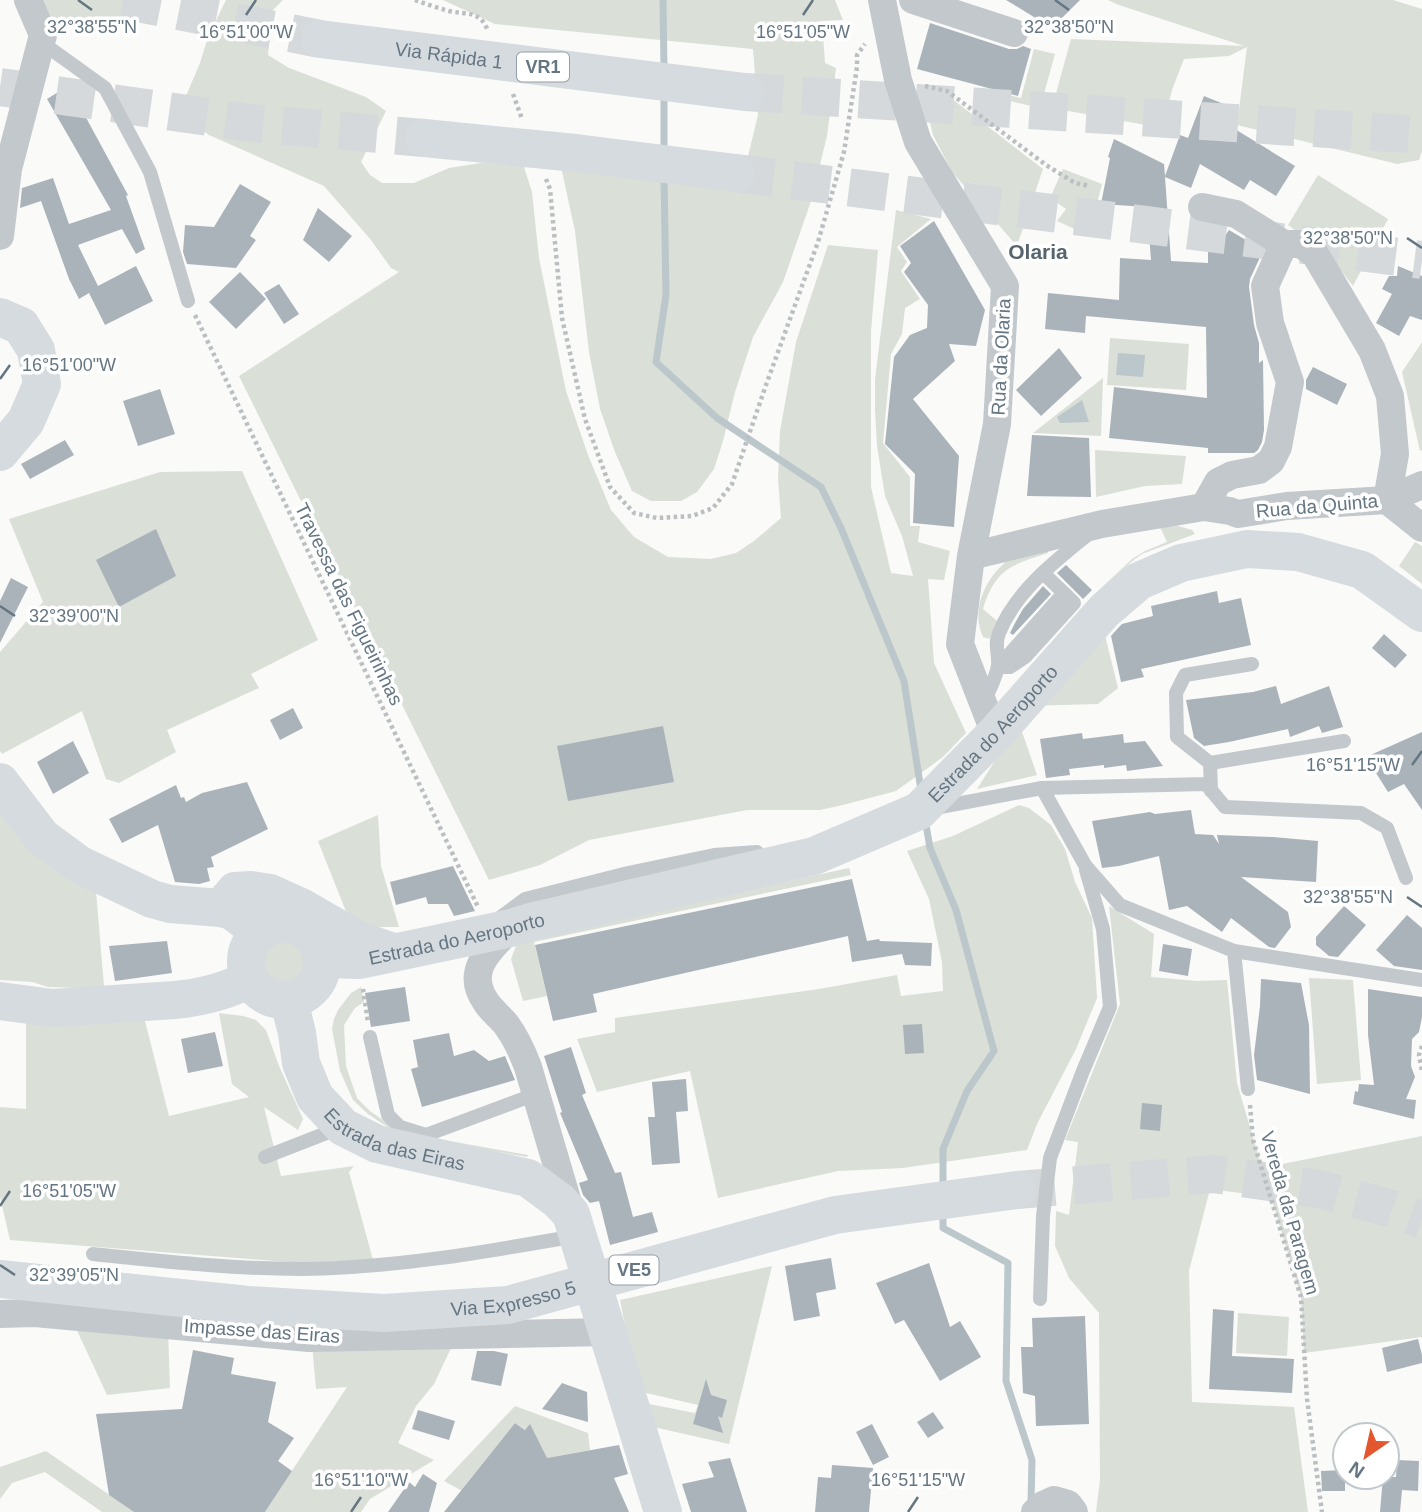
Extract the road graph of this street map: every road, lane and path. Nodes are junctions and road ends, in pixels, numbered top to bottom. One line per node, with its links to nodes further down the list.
1 (28, 0): 8 (street)
2 (415, 0): 6 (path)
3 (913, 0): 5 (street)
4 (884, 13): 15 (path); 29 (street, Rua da Olaria)
5 (1014, 33)
6 (489, 35)
7 (320, 39): 11 (main road, Via Rápida 1 / VR1)
8 (41, 42): 18 (street); 20 (lane)
9 (918, 84): 16 (path)
10 (509, 86): 12 (path)
11 (744, 92)
12 (524, 124)
13 (424, 138): 14 (main road)
14 (736, 173)
15 (545, 176)
16 (1089, 186)
17 (1202, 207): 19 (street)
18 (0, 236)
19 (1284, 244): 24 (street); 25 (street)
20 (188, 301): 44 (path, Travessa das Figueirinhas)
21 (0, 317): 22 (main road)
22 (0, 452)
23 (1422, 485): 24 (street)
24 (1387, 500): 27 (street, Rua da Quinta); 28 (street, Rua da Quinta)
25 (1205, 507): 26 (street); 28 (street)
26 (1102, 524): 29 (street); 30 (lane)
27 (1422, 528)
28 (1242, 531): 31 (main road, Estrada do Aeroporto); 34 (main road, Estrada do Aeroporto)
29 (971, 556): 34 (street, Rua da Olaria)
30 (1043, 573): 33 (lane); 33 (lane)
31 (1422, 613)
32 (1252, 664): 36 (lane)
33 (998, 667): 34 (lane)
34 (989, 719): 40 (main road, Estrada do Aeroporto)
35 (1345, 741): 36 (lane)
36 (1210, 763): 39 (lane)
37 (0, 782): 43 (main road)
38 (1042, 788): 39 (lane); 40 (lane); 41 (lane)
39 (1211, 791): 42 (lane)
40 (919, 811): 44 (main road, Estrada do Aeroporto)
41 (1084, 865): 46 (lane); 65 (lane)
42 (1406, 878)
43 (221, 908): 45 (main road); 47 (main road)
44 (491, 923): 47 (main road, Estrada do Aeroporto); 58 (street)
45 (261, 932): 48 (main road); 49 (main road)
46 (1234, 951): 50 (lane); 57 (lane)
47 (395, 952): 48 (main road, Estrada do Aeroporto)
48 (323, 959): 53 (main road)
49 (249, 979): 52 (main road); 53 (main road)
50 (1422, 980)
51 (362, 982): 54 (path)
52 (0, 1001)
53 (289, 1001): 59 (main road, Estrada das Eiras)
54 (370, 1037): 58 (lane)
55 (1422, 1046): 56 (path)
56 (1422, 1071)
57 (1248, 1089): 71 (path, Vereda da Paragem)
58 (536, 1094): 62 (street)
59 (343, 1127): 60 (lane); 62 (main road, Estrada das Eiras)
60 (265, 1157)
61 (1017, 1190): 64 (main road, Via Expresso 5 / VE5)
62 (576, 1232): 63 (lane); 67 (main road)
63 (93, 1254)
64 (0, 1279)
65 (1040, 1299)
66 (0, 1314): 67 (street, Impasse das Eiras)
67 (603, 1319): 68 (main road)
68 (663, 1512)
69 (1035, 1512): 70 (street)
70 (1074, 1512)
71 (1322, 1512)

